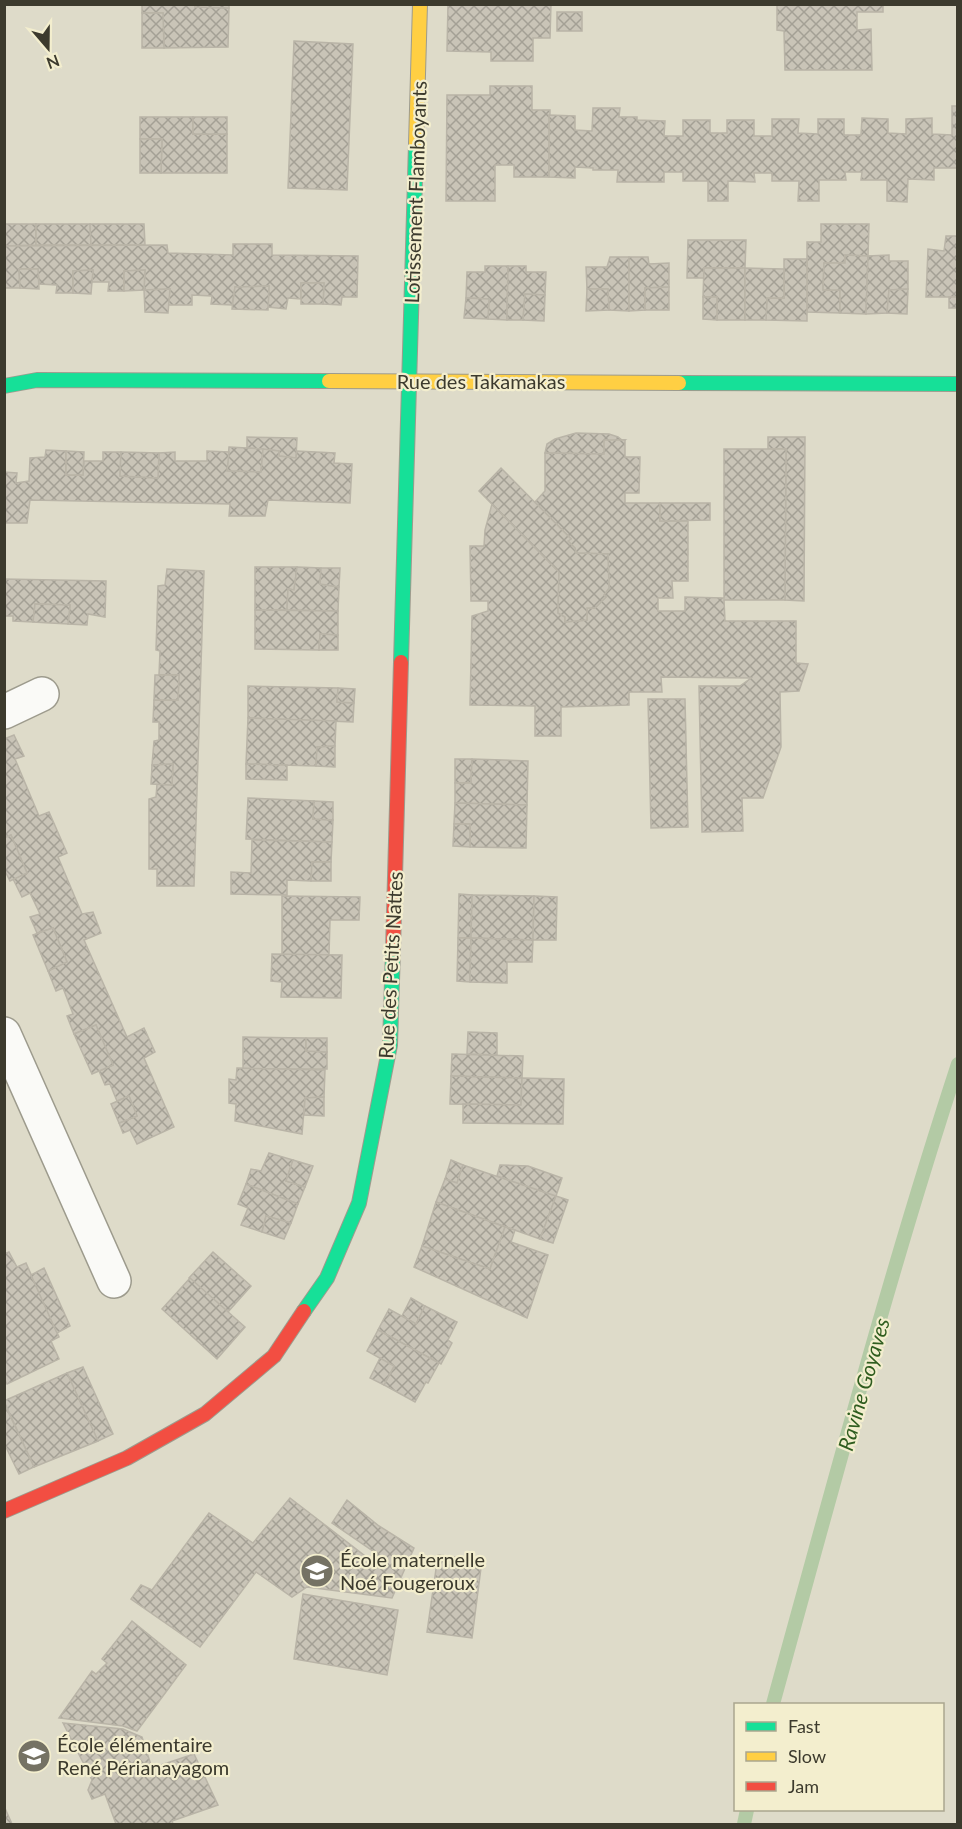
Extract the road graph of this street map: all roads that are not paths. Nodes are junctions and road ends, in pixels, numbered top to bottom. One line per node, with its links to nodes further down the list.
1 (420, 4): 2 (street, Lotissement Flamboyants)
2 (410, 380): 3 (street, Rue des Takamakas); 4 (street, Rue des Takamakas); 9 (street, Rue des Petits Nattes)
3 (957, 384)
4 (4, 386)
5 (42, 694): 6 (street)
6 (4, 712)
7 (4, 1034): 8 (street)
8 (114, 1281)
9 (4, 1511)

